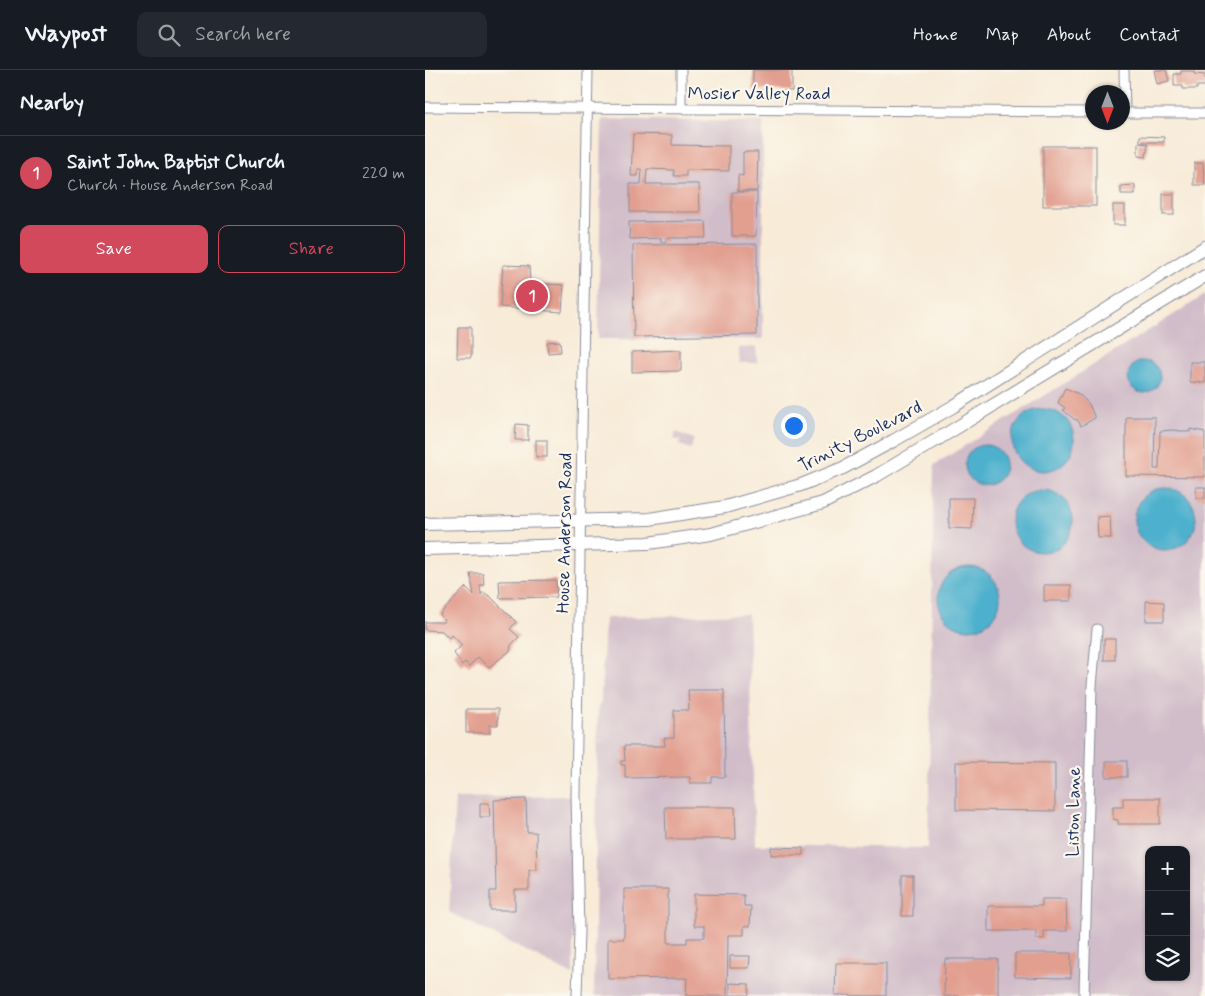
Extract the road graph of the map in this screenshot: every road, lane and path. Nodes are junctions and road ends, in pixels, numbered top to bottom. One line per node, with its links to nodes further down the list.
1 (588, 70): 6 (street, House Anderson Road)
2 (681, 70): 7 (street)
3 (1124, 70): 4 (street)
4 (1124, 85)
5 (425, 107): 6 (street, Mosier Valley Road)
6 (588, 108): 7 (street, Mosier Valley Road); 15 (street, House Anderson Road)
7 (681, 108): 8 (street, Mosier Valley Road)
8 (1085, 112)
9 (1130, 113): 10 (street)
10 (1205, 113)
11 (1205, 247): 13 (main road, Trinity Boulevard)
12 (1205, 276): 14 (main road)
13 (1105, 311): 14 (main road); 15 (main road, Trinity Boulevard)
14 (1117, 329): 17 (main road)
15 (581, 521): 16 (main road, Trinity Boulevard); 17 (street, House Anderson Road)
16 (425, 524)
17 (580, 546): 18 (main road); 20 (street, House Anderson Road)
18 (425, 549)
19 (1097, 629): 21 (street, Liston Lane)
20 (577, 996)
21 (1084, 996)

